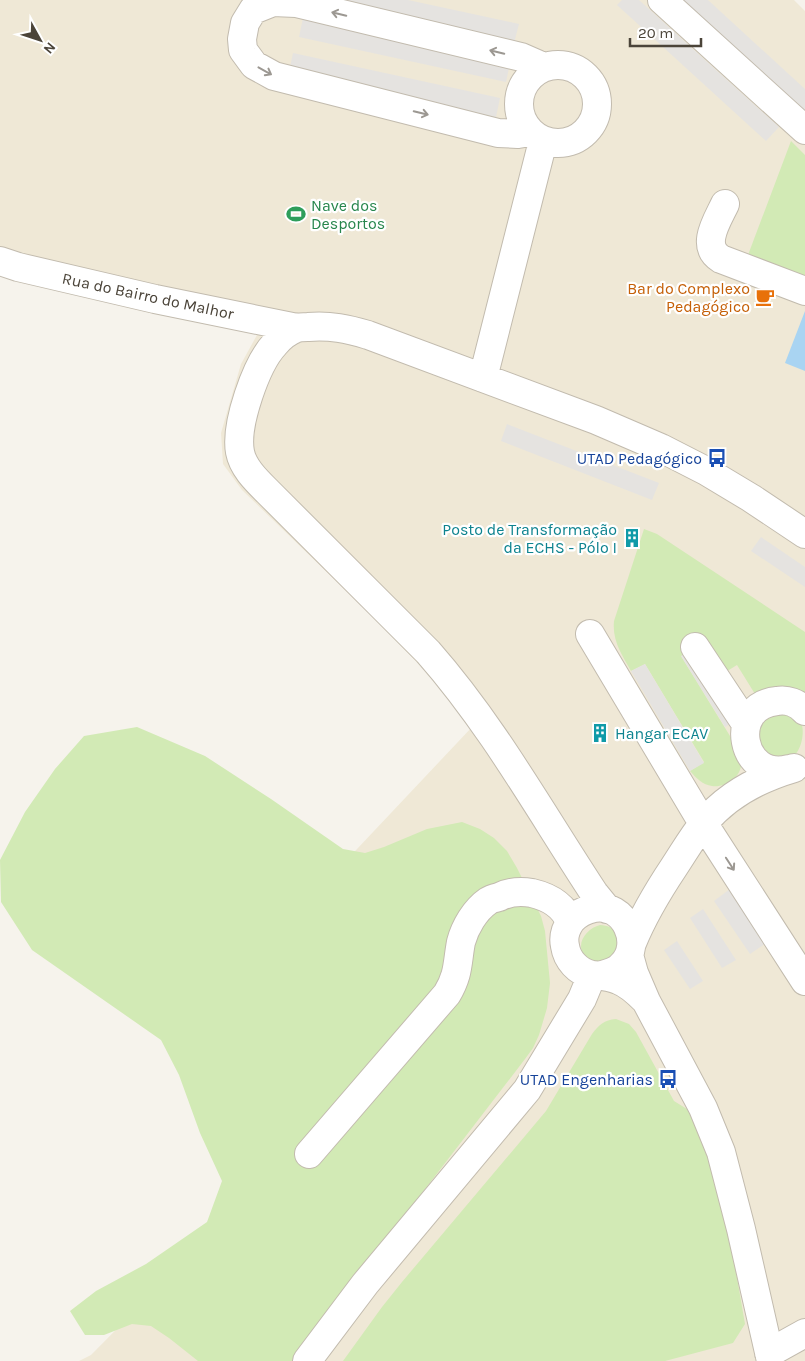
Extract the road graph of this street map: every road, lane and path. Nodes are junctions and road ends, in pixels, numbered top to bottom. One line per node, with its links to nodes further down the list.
1 (662, 0): 3 (street)
2 (542, 68): 4 (street); 4 (street); 4 (street, one-way to 4)
3 (805, 130)
4 (537, 137): 9 (street)
5 (724, 204): 7 (street)
6 (0, 261): 8 (street, Rua do Bairro do Malhor)
7 (805, 291)
8 (297, 328): 9 (street, Rua do Bairro do Malhor); 18 (street)
9 (483, 378): 10 (street, Rua do Bairro do Malhor)
10 (805, 534)
11 (590, 634): 17 (street)
12 (695, 647): 14 (street)
13 (805, 711): 14 (street)
14 (746, 736): 15 (street); 16 (street)
15 (799, 763): 16 (street)
16 (746, 788): 17 (street)
17 (703, 823): 19 (street); 24 (street, one-way to 24)
18 (580, 872): 20 (street); 21 (street)
19 (658, 890): 20 (street); 22 (street)
20 (612, 911): 21 (street); 22 (street)
21 (574, 918): 23 (street); 26 (street)
22 (631, 949): 23 (street); 25 (street)
23 (588, 971): 25 (street); 29 (street)
24 (805, 981)
25 (646, 1001): 28 (street)
26 (309, 1154)
27 (805, 1333): 28 (street)
28 (770, 1357)
29 (307, 1361)

